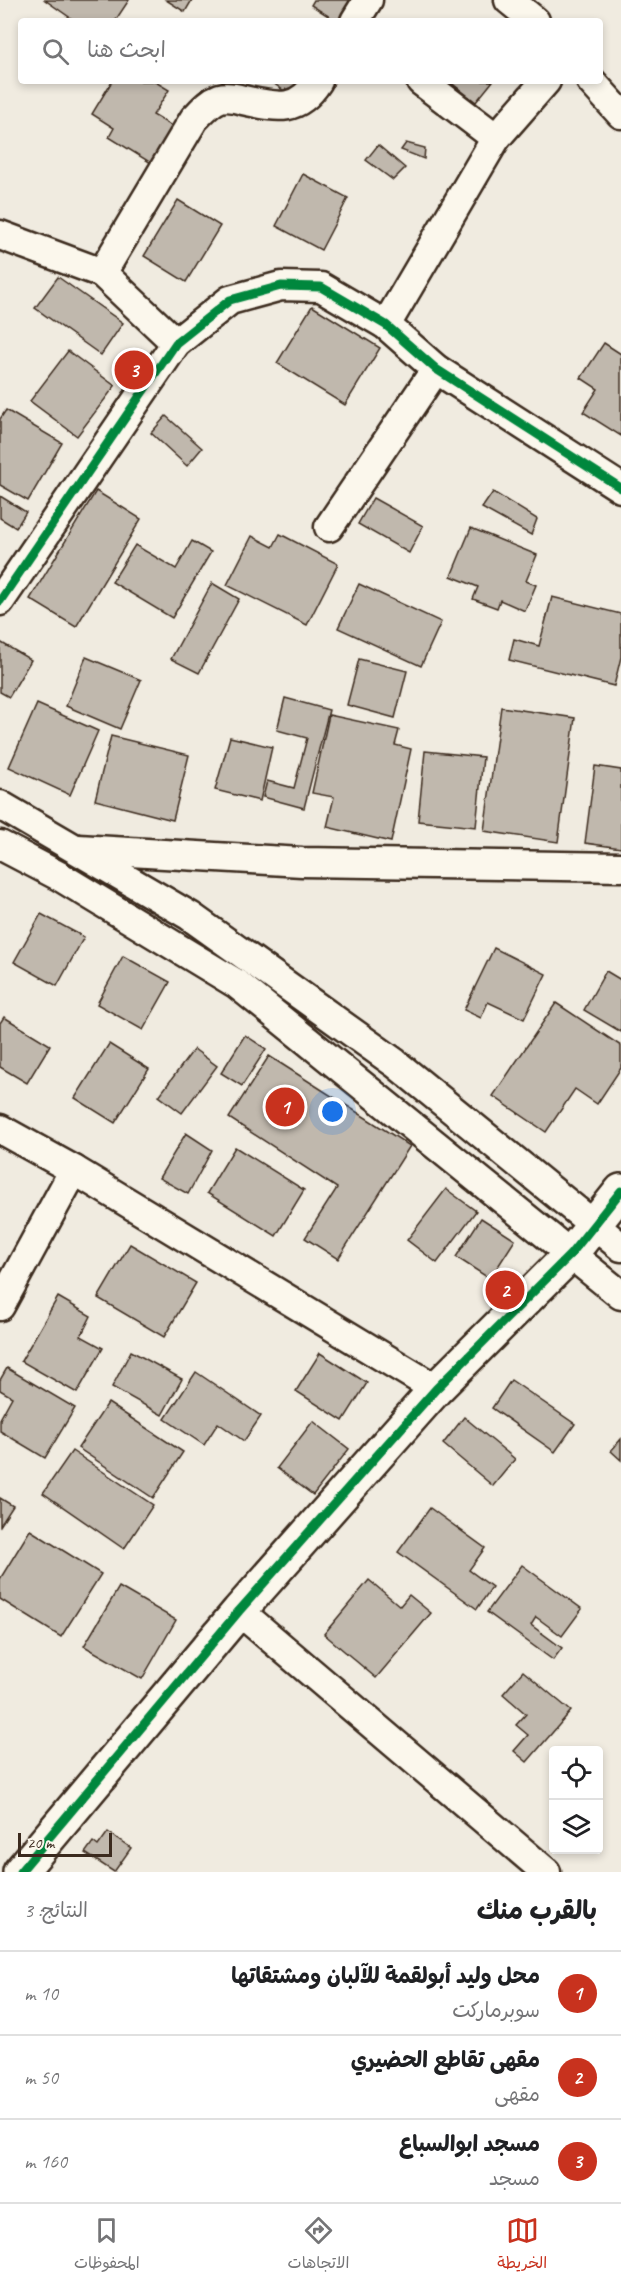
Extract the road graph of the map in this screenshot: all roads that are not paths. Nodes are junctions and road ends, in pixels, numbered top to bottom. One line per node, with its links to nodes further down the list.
1 (368, 0): 3 (street)
2 (509, 0): 4 (street)
3 (357, 18)
4 (531, 18)
5 (316, 84): 12 (street)
6 (425, 84): 10 (street)
7 (543, 84): 10 (street)
8 (594, 84): 9 (street)
9 (621, 114)
10 (496, 138): 13 (street)
11 (0, 235): 12 (street)
12 (102, 273): 14 (street)
13 (386, 324): 14 (street); 15 (street)
14 (176, 344): 18 (street)
15 (436, 369): 16 (street); 17 (street)
16 (621, 488)
17 (329, 527)
18 (0, 601)
19 (0, 805): 21 (street)
20 (0, 845): 28 (street)
21 (73, 849): 22 (street); 26 (street)
22 (621, 867)
23 (0, 1129): 24 (street)
24 (74, 1170): 30 (street); 31 (street)
25 (621, 1191): 26 (street)
26 (593, 1226): 27 (street); 28 (street)
27 (621, 1247)
28 (570, 1255): 29 (street); 31 (street)
29 (621, 1295)
30 (0, 1306)
31 (436, 1389): 32 (street)
32 (239, 1611): 33 (street); 34 (street)
33 (20, 1872)
34 (546, 1872)

